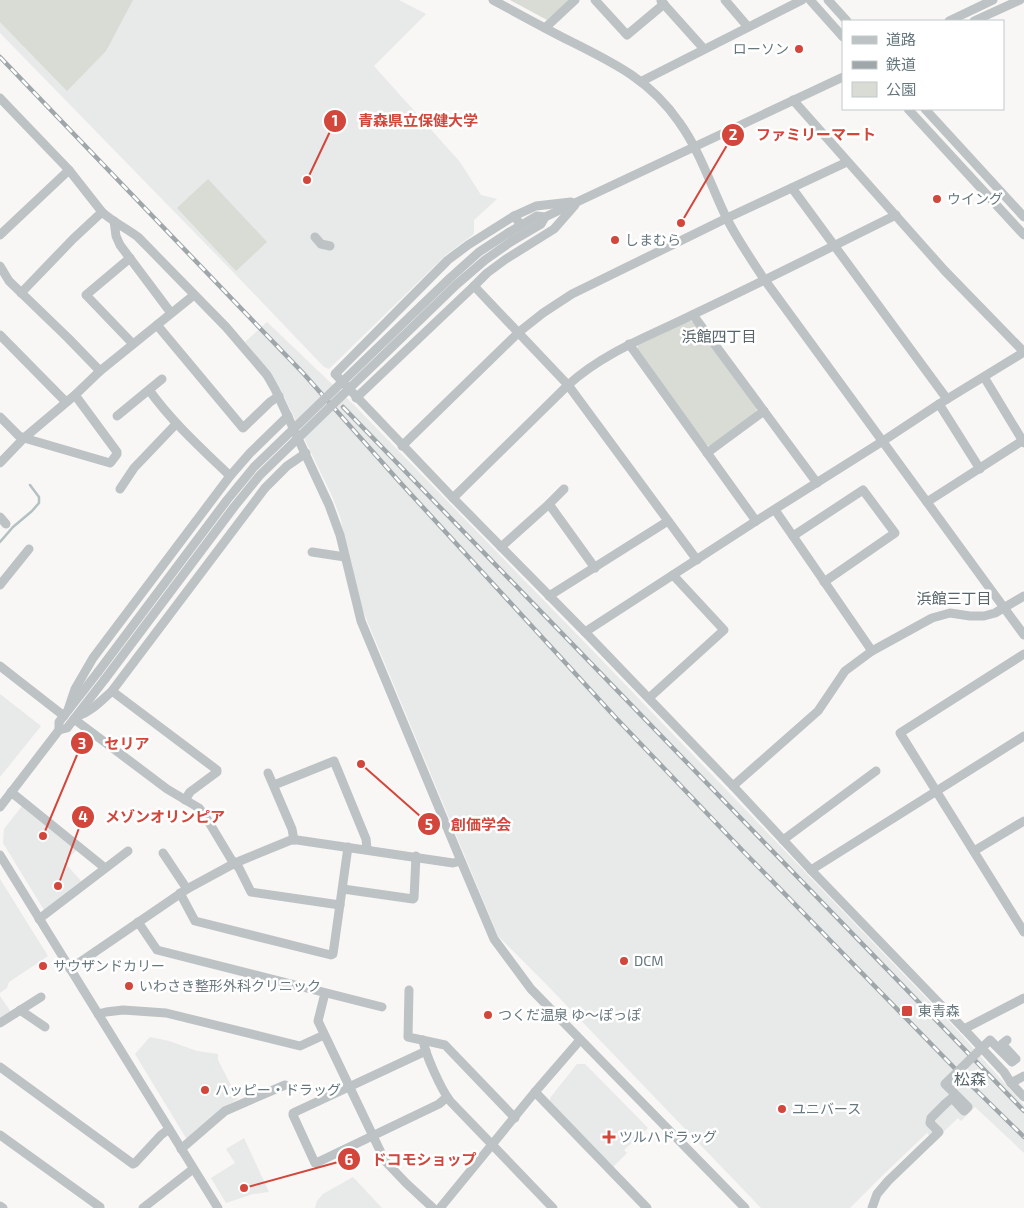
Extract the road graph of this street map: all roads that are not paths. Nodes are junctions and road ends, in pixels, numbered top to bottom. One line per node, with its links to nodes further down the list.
1 (493, 0): 15 (street)
2 (575, 0): 15 (street)
3 (596, 0): 10 (street)
4 (724, 0): 14 (street)
5 (802, 0): 14 (street)
6 (810, 0): 16 (street)
7 (828, 0): 11 (street)
8 (993, 0): 12 (street)
9 (1020, 0): 13 (street)
10 (662, 2): 17 (street)
11 (846, 20)
12 (951, 20)
13 (976, 20)
14 (748, 27): 17 (street)
15 (545, 28): 19 (street)
16 (842, 36)
17 (704, 49): 19 (street)
18 (842, 77): 21 (street)
19 (642, 81): 24 (street)
20 (0, 98): 26 (street)
21 (793, 100): 24 (street); 25 (street)
22 (909, 110): 38 (street)
23 (926, 110): 33 (street)
24 (694, 147): 28 (street); 34 (street)
25 (847, 162): 27 (street); 30 (street)
26 (69, 170): 29 (street); 37 (street)
27 (792, 188): 34 (street); 41 (street)
28 (578, 201): 31 (street); 32 (street); 46 (street)
29 (102, 212): 35 (street); 47 (street)
30 (896, 215): 41 (street); 57 (street)
31 (514, 216): 36 (street); 63 (street)
32 (545, 217): 36 (street); 40 (street)
33 (1024, 217)
34 (727, 218): 45 (street); 52 (street)
35 (114, 221): 43 (street); 48 (street)
36 (521, 225): 40 (street)
37 (0, 235)
38 (1024, 235)
39 (315, 237): 42 (street)
40 (510, 237): 107 (street, bridge)
41 (834, 245): 45 (street); 65 (street)
42 (330, 246)
43 (130, 258): 49 (street); 54 (street)
44 (0, 266): 47 (street)
45 (764, 279): 50 (street); 72 (street)
46 (474, 286): 52 (street); 63 (street)
47 (21, 293): 56 (street)
48 (194, 295): 49 (street); 62 (street)
49 (171, 313): 51 (street)
50 (693, 315): 55 (street); 66 (street)
51 (157, 325): 54 (street); 62 (street)
52 (519, 332): 59 (street); 74 (street)
53 (0, 334): 64 (street)
54 (133, 344): 56 (street)
55 (629, 344): 59 (street); 75 (street)
56 (100, 371): 61 (street)
57 (984, 376): 65 (street); 73 (street)
58 (162, 380): 60 (street)
59 (568, 385): 83 (street); 87 (street)
60 (149, 390): 67 (street); 70 (street)
61 (75, 395): 64 (street); 71 (street)
62 (278, 396): 68 (street)
63 (356, 398): 74 (street)
64 (66, 402): 71 (street)
65 (943, 402): 72 (street); 78 (street)
66 (764, 411): 75 (street); 80 (street)
67 (117, 416)
68 (288, 416): 76 (street); 79 (street)
69 (0, 417): 71 (street)
70 (176, 424): 79 (street); 81 (street)
71 (24, 438): 77 (street)
72 (883, 441): 80 (street); 84 (street)
73 (1023, 442): 78 (street)
74 (402, 446): 83 (street)
75 (706, 452): 88 (street)
76 (306, 453): 93 (street); 108 (street)
77 (0, 463)
78 (980, 468): 84 (street)
79 (230, 476): 110 (street)
80 (817, 483): 86 (street)
81 (120, 489)
82 (564, 489): 85 (street)
83 (453, 498): 90 (street)
84 (927, 502): 101 (street)
85 (548, 504): 90 (street); 95 (street)
86 (775, 510): 88 (street); 89 (street)
87 (668, 521): 94 (street); 95 (street)
88 (756, 521): 94 (street)
89 (793, 536): 97 (street); 97 (street)
90 (501, 546): 99 (street)
91 (29, 549): 98 (street)
92 (312, 552): 93 (street)
93 (345, 557): 132 (street)
94 (697, 560): 96 (street)
95 (595, 568): 99 (street)
96 (673, 575): 102 (street); 109 (street)
97 (824, 582): 104 (street)
98 (0, 585)
99 (549, 596): 102 (street)
100 (1024, 596): 101 (street)
101 (1003, 607): 103 (street); 104 (street)
102 (585, 632): 109 (street)
103 (1024, 635)
104 (872, 651): 117 (street)
105 (1024, 654): 119 (street)
106 (0, 666): 110 (street)
107 (102, 675): 110 (street); 111 (street)
108 (112, 690): 111 (street); 120 (street)
109 (649, 698): 117 (street)
110 (66, 713): 112 (street)
111 (75, 718): 112 (street); 120 (street)
112 (59, 730): 118 (street)
113 (1024, 736): 119 (street)
114 (876, 771): 124 (street)
115 (268, 773): 116 (street)
116 (274, 785): 123 (street); 126 (street)
117 (733, 786): 124 (street)
118 (11, 792): 121 (street); 134 (street)
119 (936, 792): 128 (street); 135 (street)
120 (185, 800): 133 (street)
121 (0, 807)
122 (1024, 821): 128 (street)
123 (294, 840): 125 (street); 133 (street)
124 (783, 840): 135 (street)
125 (348, 847): 126 (street); 136 (street)
126 (367, 849): 131 (street)
127 (128, 851): 134 (street)
128 (974, 851): 141 (street)
129 (163, 853): 137 (street)
130 (0, 855): 139 (street)
131 (416, 856): 132 (street); 136 (street)
132 (460, 861): 155 (street)
133 (235, 863): 137 (street); 138 (street)
134 (105, 868): 139 (street)
135 (811, 870): 152 (street)
136 (343, 889): 138 (street)
137 (183, 891): 138 (street); 140 (street)
138 (340, 905)
139 (39, 919): 142 (street)
140 (138, 922): 142 (street); 144 (street)
141 (1024, 932)
142 (70, 968): 149 (street)
143 (409, 990): 154 (street)
144 (325, 993): 147 (street); 153 (street)
145 (41, 997): 148 (street)
146 (1024, 998): 152 (street)
147 (382, 1007)
148 (20, 1010): 150 (street); 151 (street)
149 (98, 1014): 153 (street); 167 (street)
150 (0, 1023)
151 (45, 1027)
152 (964, 1029): 160 (street)
153 (324, 1034): 162 (street)
154 (423, 1040): 157 (street); 166 (street)
155 (580, 1040): 163 (street); 180 (street)
156 (1007, 1040): 181 (street, bridge)
157 (426, 1051): 162 (street); 164 (street)
158 (0, 1067): 167 (street)
159 (1024, 1076): 160 (street)
160 (1011, 1083): 165 (street)
161 (285, 1085): 171 (street)
162 (350, 1086): 169 (street); 169 (street)
163 (535, 1092): 166 (street); 179 (street)
164 (447, 1097): 169 (street); 170 (street)
165 (1024, 1097)
166 (515, 1118): 170 (street)
167 (169, 1129): 171 (street)
168 (0, 1135): 173 (street)
169 (373, 1136): 177 (street)
170 (492, 1144): 174 (street); 178 (street)
171 (181, 1149): 172 (street)
172 (194, 1169): 175 (street); 176 (street)
173 (100, 1206)
174 (550, 1207)
175 (143, 1208)
176 (218, 1208)
177 (433, 1208)
178 (440, 1208)
179 (647, 1208)
180 (745, 1208)
181 (872, 1208)

